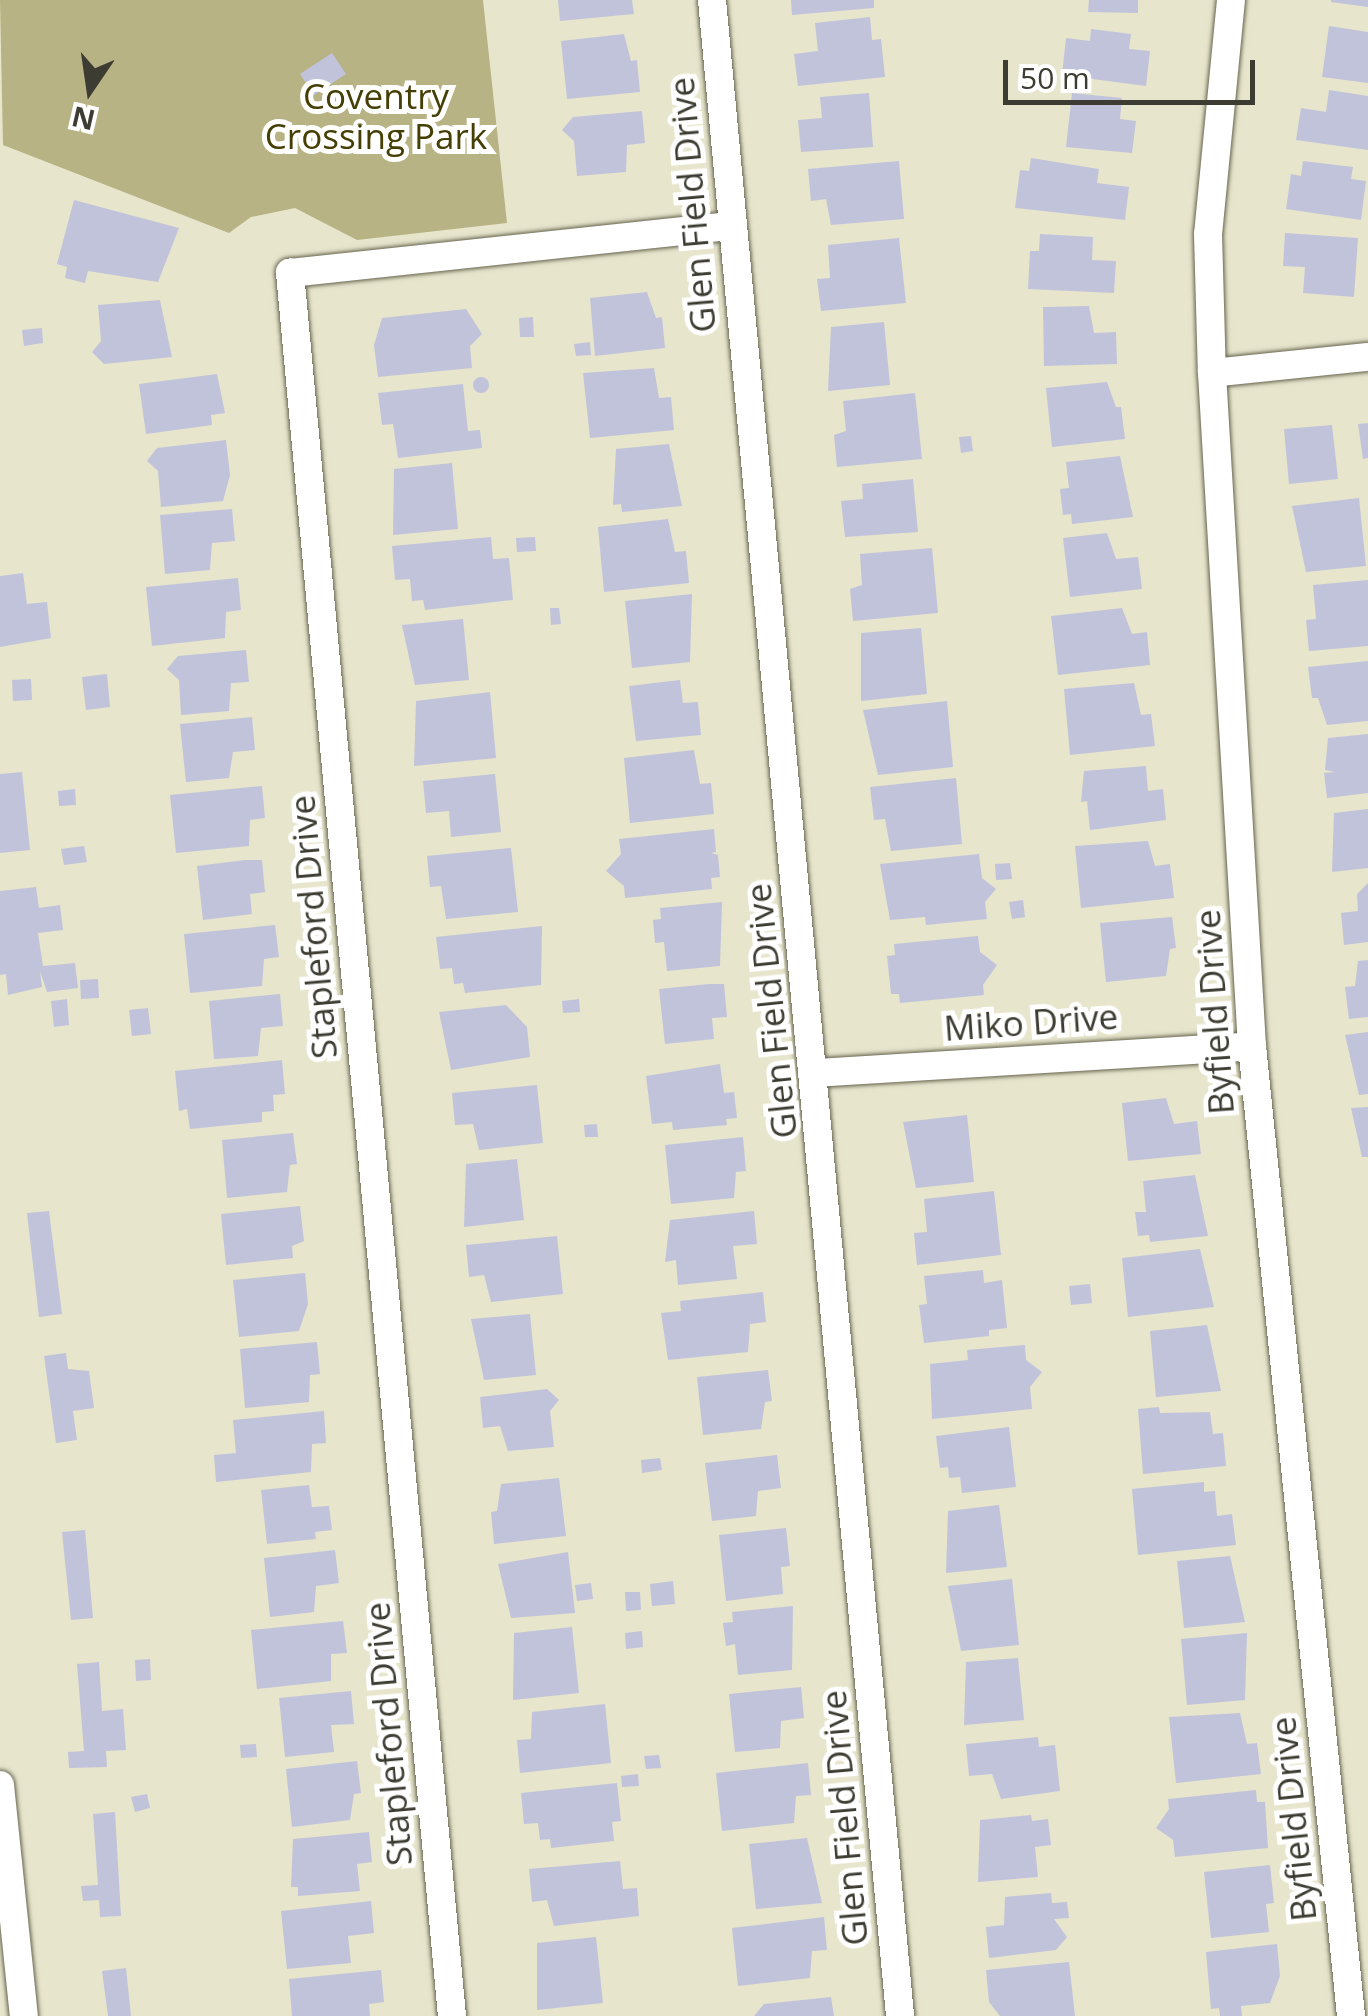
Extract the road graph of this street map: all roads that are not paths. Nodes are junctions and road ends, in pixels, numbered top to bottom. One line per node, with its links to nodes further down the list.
1 (712, 0): 3 (street, Glen Field Drive)
2 (1231, 0): 5 (street, Byfield Drive)
3 (730, 226): 7 (street, Glen Field Drive); 10 (street, Stapleford Drive)
4 (1368, 357): 5 (street)
5 (1212, 373): 6 (street, Byfield Drive)
6 (1252, 1046): 7 (street, Miko Drive); 12 (street, Byfield Drive)
7 (816, 1073): 11 (street, Glen Field Drive)
8 (0, 1785): 9 (street)
9 (24, 2016)
10 (452, 2016)
11 (900, 2016)
12 (1351, 2016)

